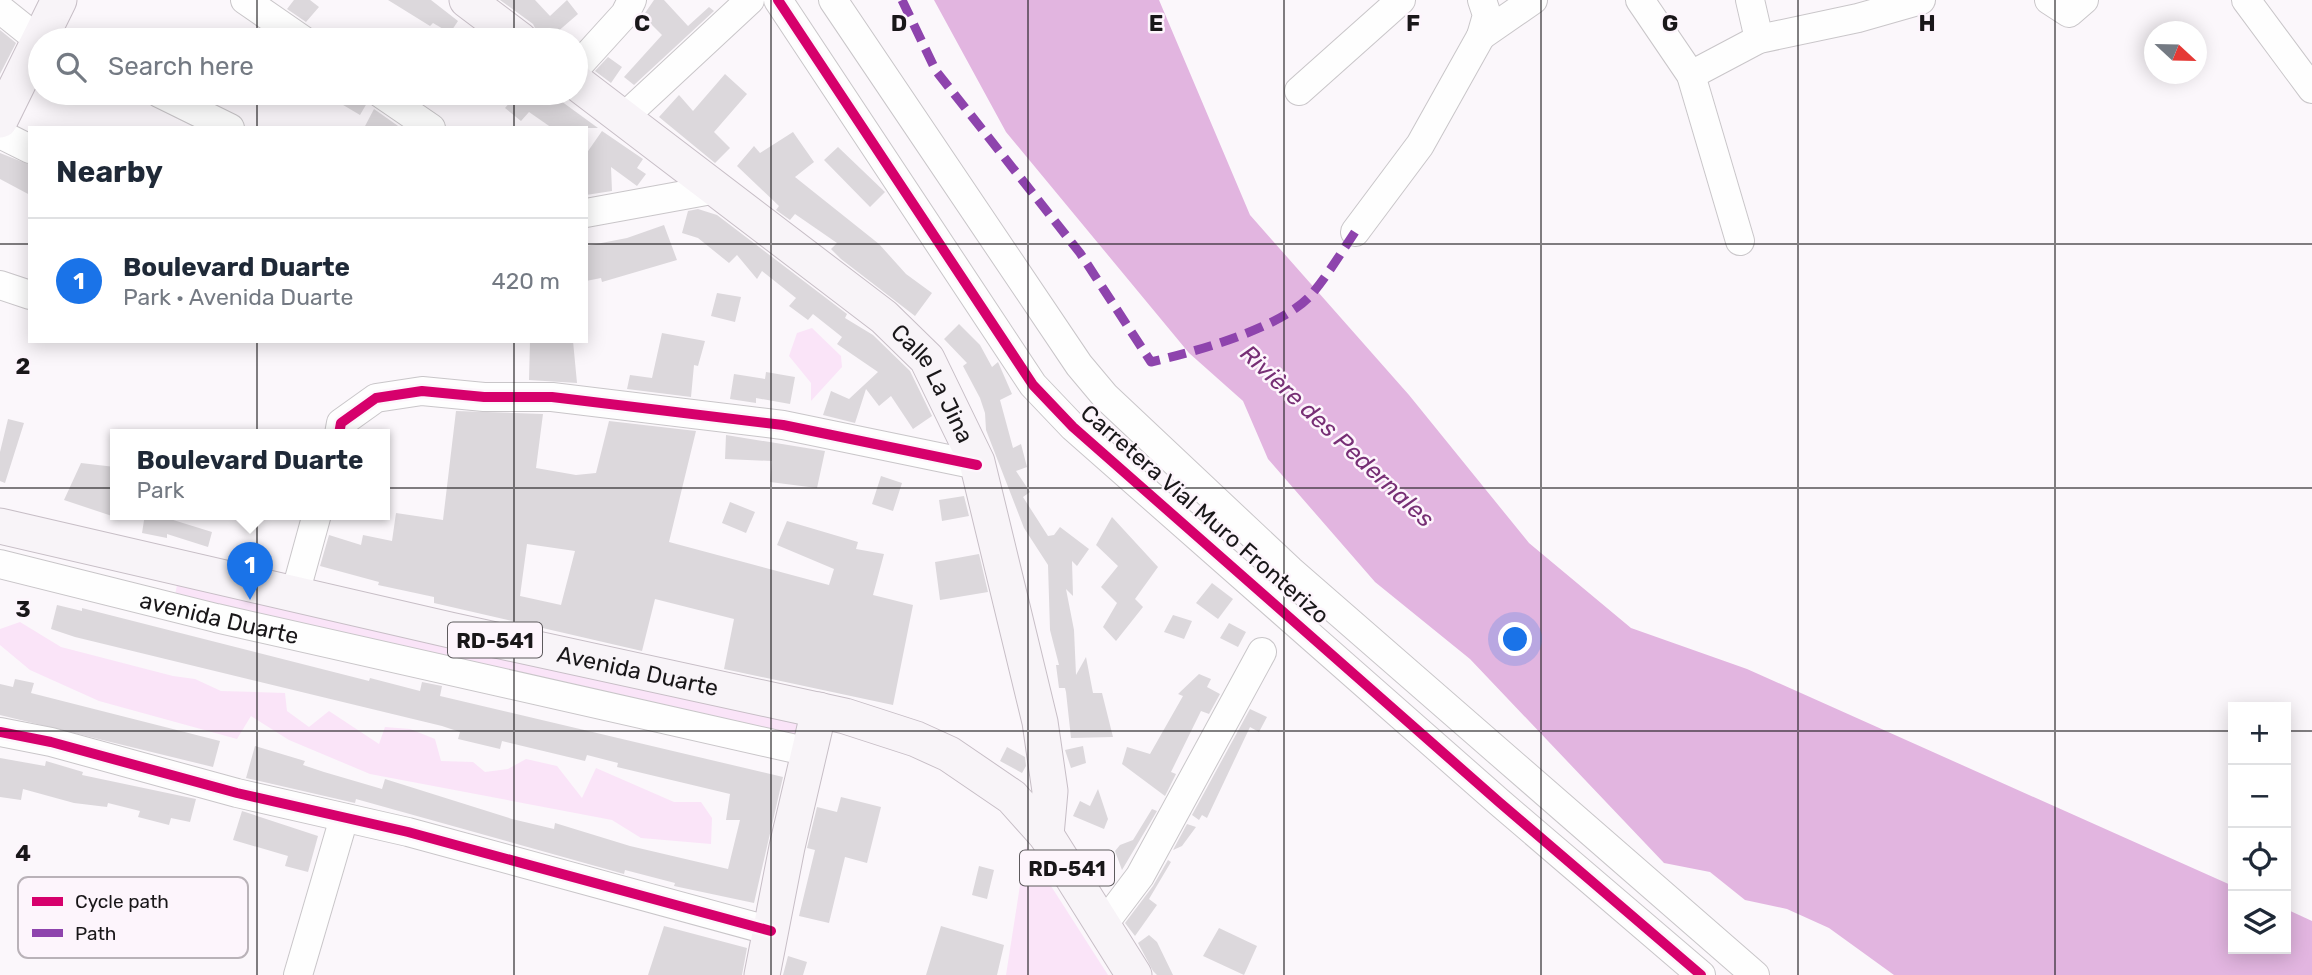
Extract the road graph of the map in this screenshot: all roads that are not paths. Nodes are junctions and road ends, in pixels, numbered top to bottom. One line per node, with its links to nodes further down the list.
1 (59, 0): 18 (main road)
2 (245, 0): 19 (street)
3 (467, 0): 20 (main road)
4 (632, 0): 24 (street)
5 (750, 0): 32 (street)
6 (778, 0): 65 (street, Carretera Vial Muro Fronterizo)
7 (833, 0): 66 (street, Carretera Vial Muro Fronterizo)
8 (1401, 0): 29 (street)
9 (1482, 0): 22 (street)
10 (1533, 0): 22 (street)
11 (1640, 0): 26 (street)
12 (1750, 0): 23 (street)
13 (1921, 0): 23 (street)
14 (2049, 0): 15 (street)
15 (2084, 0)
16 (2246, 0): 27 (street)
17 (0, 9): 21 (street)
18 (46, 28)
19 (286, 28)
20 (504, 28)
21 (28, 31)
22 (1481, 36): 40 (street)
23 (1759, 39): 26 (street)
24 (588, 55)
25 (28, 65): 33 (main road)
26 (1691, 75): 41 (street)
27 (2312, 89)
28 (588, 91): 32 (main road, Calle La Jina)
29 (1299, 91)
30 (183, 105): 34 (street)
31 (397, 105): 35 (street)
32 (624, 118): 38 (main road, Calle La Jina)
33 (0, 120)
34 (226, 126)
35 (428, 126)
36 (0, 134): 37 (street)
37 (28, 148)
38 (717, 189): 39 (street); 45 (main road, Calle La Jina)
39 (588, 214)
40 (1355, 232)
41 (1740, 241)
42 (0, 285): 43 (street)
43 (28, 294)
44 (340, 429): 45 (street)
45 (977, 465): 59 (main road, Calle La Jina)
46 (315, 520): 50 (street)
47 (0, 526): 49 (main road, Avenida Duarte / RD-541)
48 (0, 564): 51 (street, avenida Duarte)
49 (179, 568): 50 (main road, Avenida Duarte / RD-541); 51 (street)
50 (295, 594): 52 (main road, Avenida Duarte / RD-541)
51 (171, 606): 54 (street, avenida Duarte)
52 (450, 630): 54 (street); 55 (main road, Avenida Duarte / RD-541)
53 (1262, 652): 60 (street)
54 (439, 668): 57 (street, avenida Duarte)
55 (819, 710): 57 (main road); 59 (main road, Avenida Duarte / RD-541)
56 (0, 732): 58 (street)
57 (809, 752): 61 (main road)
58 (344, 818): 61 (street); 62 (street)
59 (1046, 835): 60 (main road, RD-541)
60 (1103, 925): 64 (main road, RD-541)
61 (771, 932): 63 (main road)
62 (298, 975)
63 (762, 975)
64 (1135, 975)
65 (1701, 975)
66 (1755, 975)

